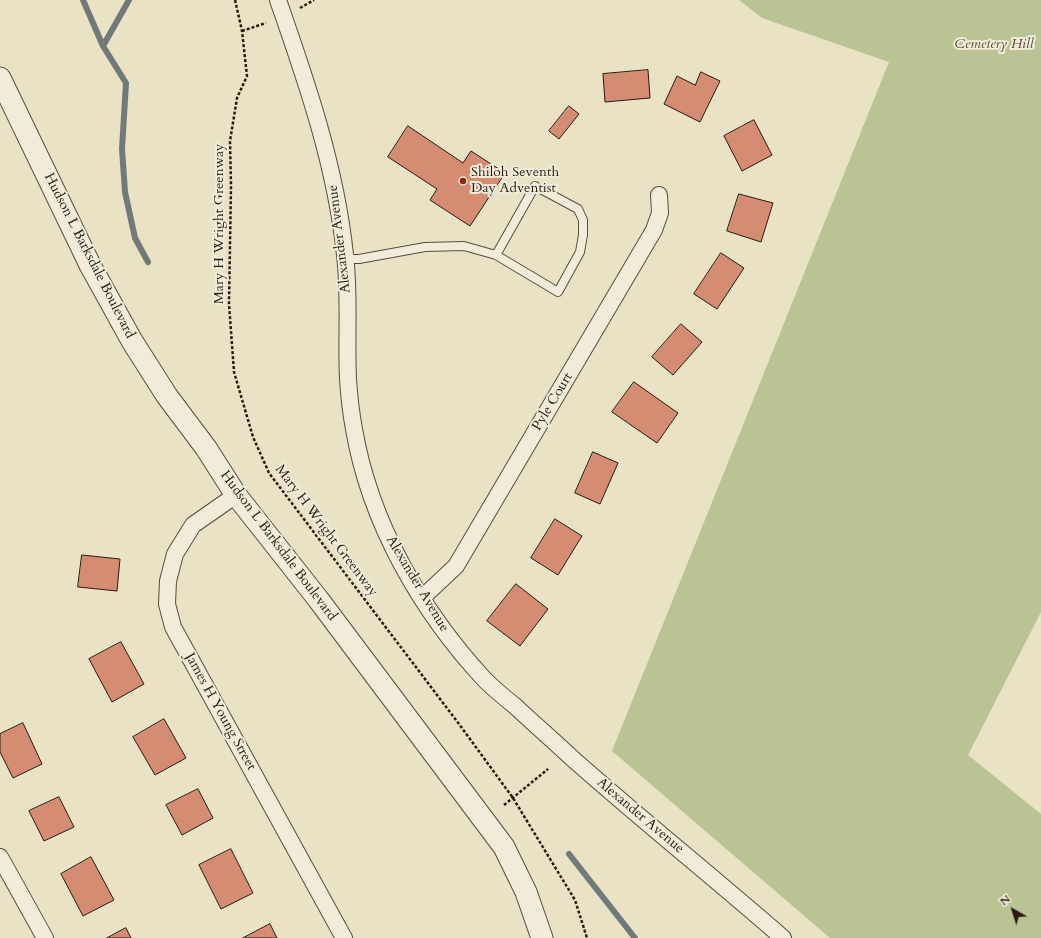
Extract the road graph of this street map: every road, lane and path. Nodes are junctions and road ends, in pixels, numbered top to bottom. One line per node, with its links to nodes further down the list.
1 (235, 0): 4 (path, Mary H Wright Greenway)
2 (278, 0): 3 (street, Alexander Avenue)
3 (284, 17): 4 (path); 8 (street, Alexander Avenue)
4 (242, 31): 12 (path, Mary H Wright Greenway)
5 (0, 78): 9 (street, Hudson L Barksdale Boulevard)
6 (660, 194): 10 (street, Pyle Court)
7 (496, 255): 7 (lane); 8 (lane)
8 (346, 260): 10 (street, Alexander Avenue)
9 (236, 495): 16 (street, James H Young Street); 17 (street, Hudson L Barksdale Boulevard)
10 (422, 598): 19 (street, Alexander Avenue)
11 (548, 769): 12 (path)
12 (513, 798): 13 (path); 18 (path, Mary H Wright Greenway)
13 (504, 805)
14 (0, 857): 15 (street)
15 (45, 938)
16 (344, 938)
17 (542, 938)
18 (587, 938)
19 (783, 938)

